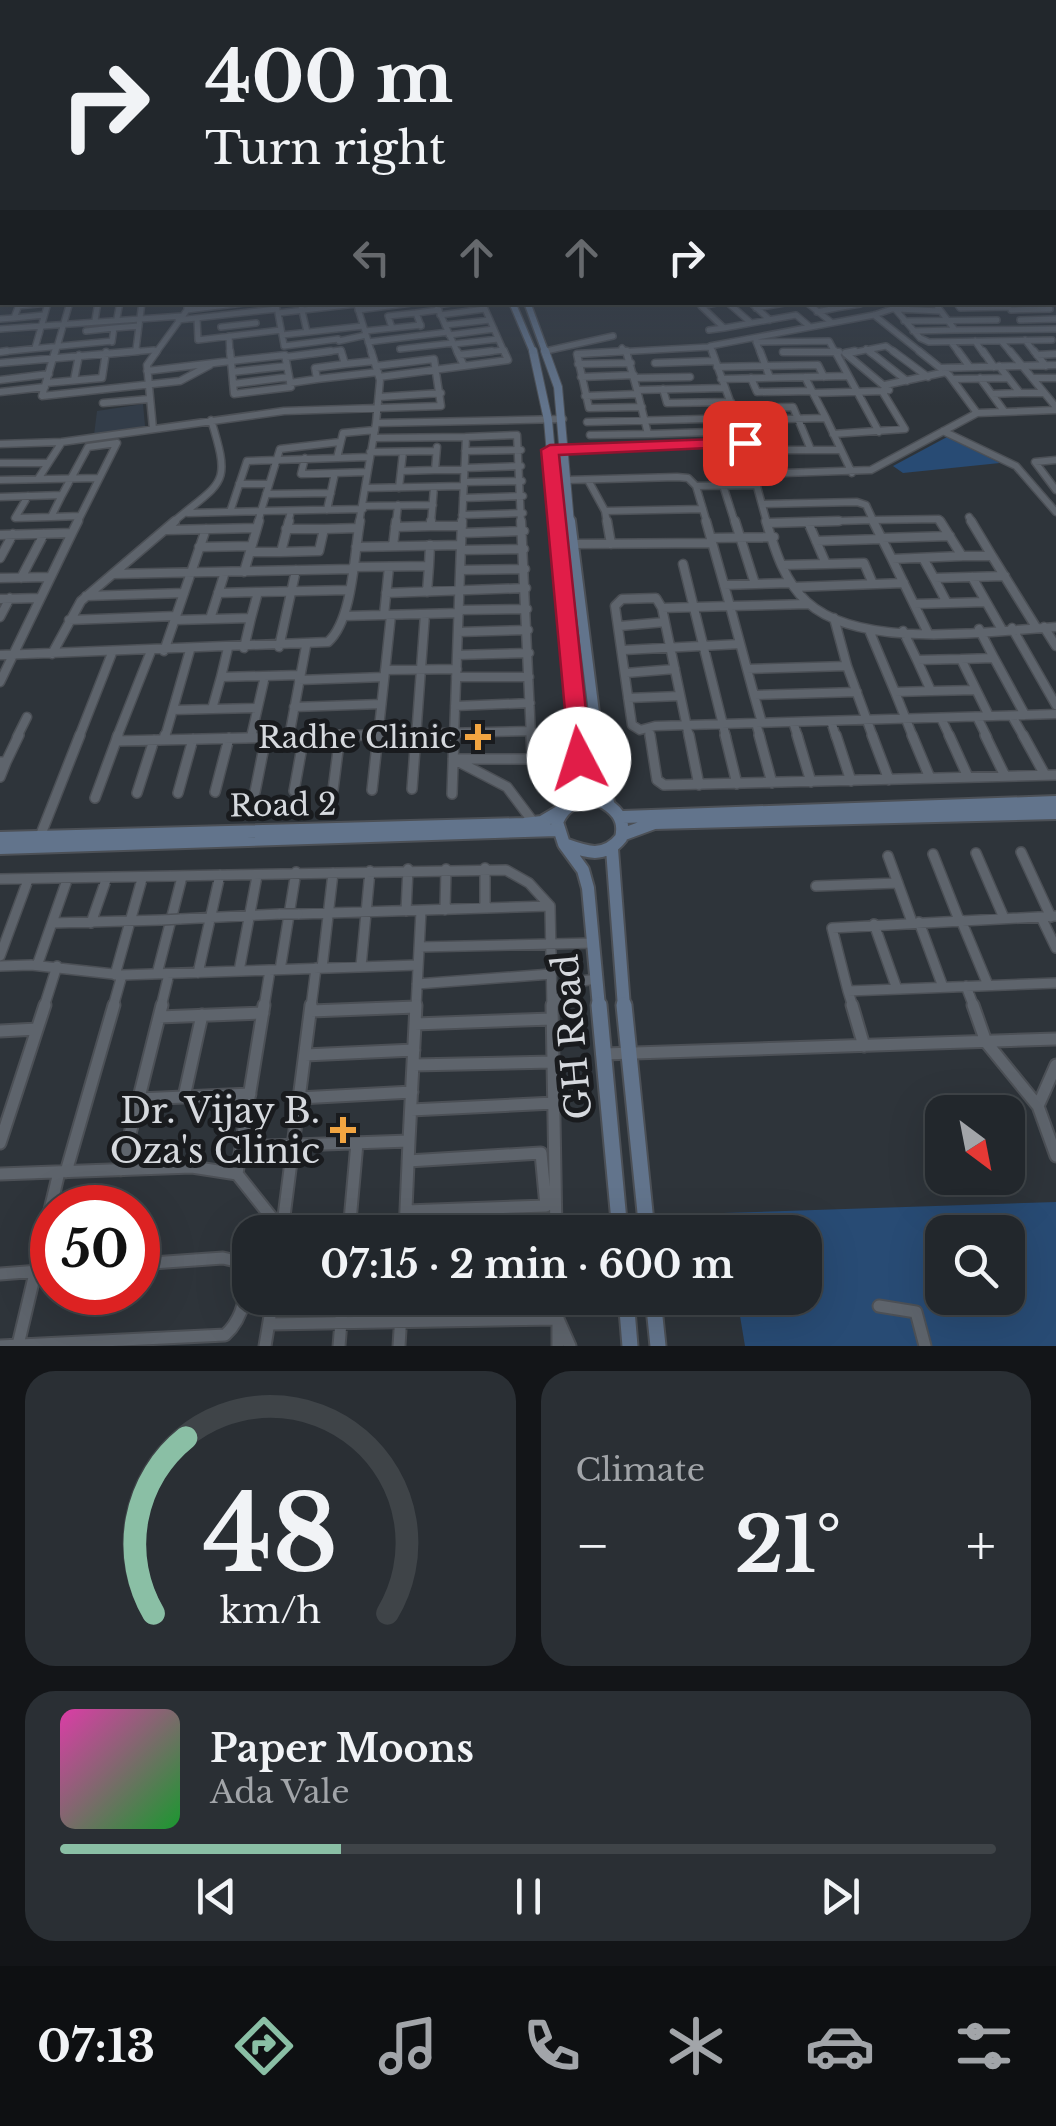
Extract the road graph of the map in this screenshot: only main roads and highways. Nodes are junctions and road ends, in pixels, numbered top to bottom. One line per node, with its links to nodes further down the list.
1 (513, 305): 5 (main road)
2 (530, 305): 4 (main road)
3 (1056, 802): 7 (main road)
4 (608, 803): 5 (main road); 7 (main road)
5 (565, 807): 9 (main road); 11 (main road, Road 2)
6 (1056, 812): 8 (main road)
7 (623, 817): 8 (main road)
8 (624, 834): 13 (main road)
9 (560, 837): 11 (main road, Road 2); 13 (main road); 14 (main road, GH Road)
10 (0, 838): 11 (main road, Road 2)
11 (38, 841): 12 (main road, Road 2)
12 (0, 848)
13 (612, 849): 15 (main road, GH Road)
14 (618, 1215)
15 (645, 1215)
16 (627, 1315): 18 (main road)
17 (655, 1315): 19 (main road)
18 (630, 1346)
19 (658, 1346)

